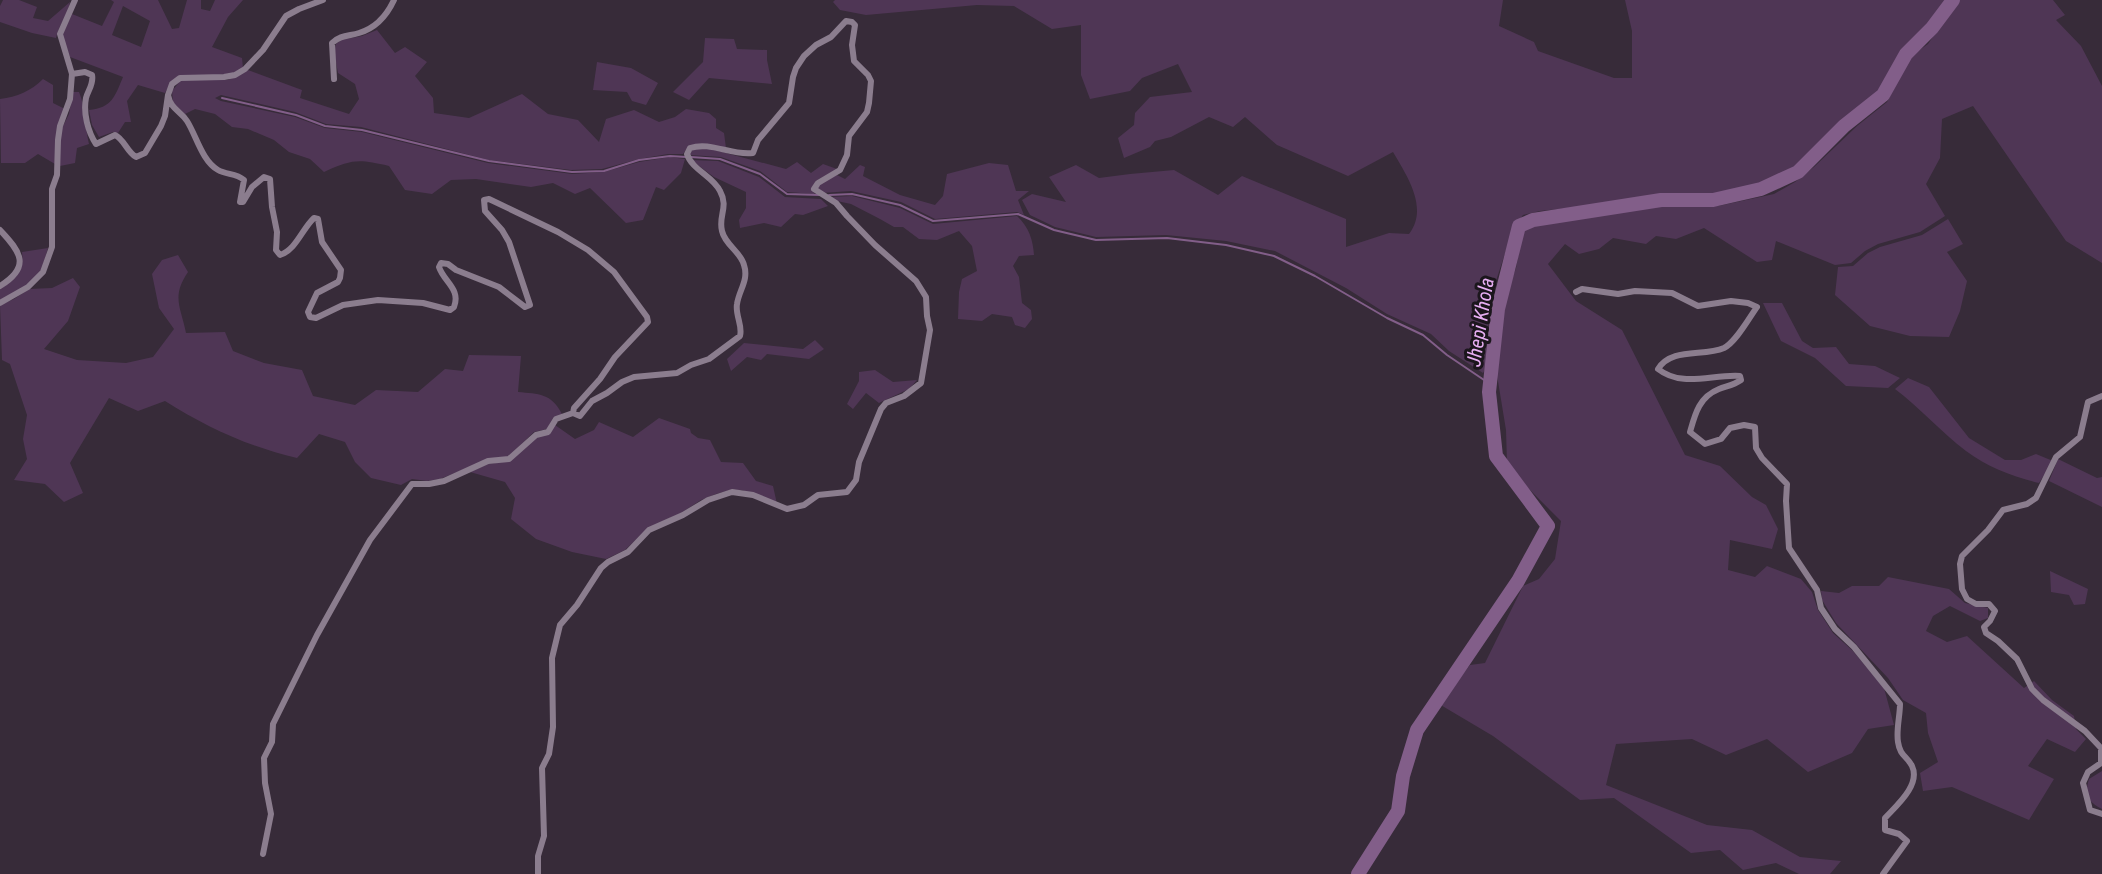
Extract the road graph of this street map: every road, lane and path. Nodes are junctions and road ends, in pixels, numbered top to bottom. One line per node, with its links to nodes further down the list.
1 (75, 0): 4 (street)
2 (323, 0): 6 (street)
3 (394, 0): 5 (street)
4 (72, 74): 6 (street); 10 (street)
5 (334, 79)
6 (168, 95): 12 (street)
7 (0, 230): 8 (street)
8 (0, 286)
9 (1576, 292): 16 (street)
10 (0, 303)
11 (2102, 396): 13 (street)
12 (573, 413): 14 (street); 15 (street)
13 (2102, 814)
14 (263, 854)
15 (538, 874)
16 (1883, 874)

